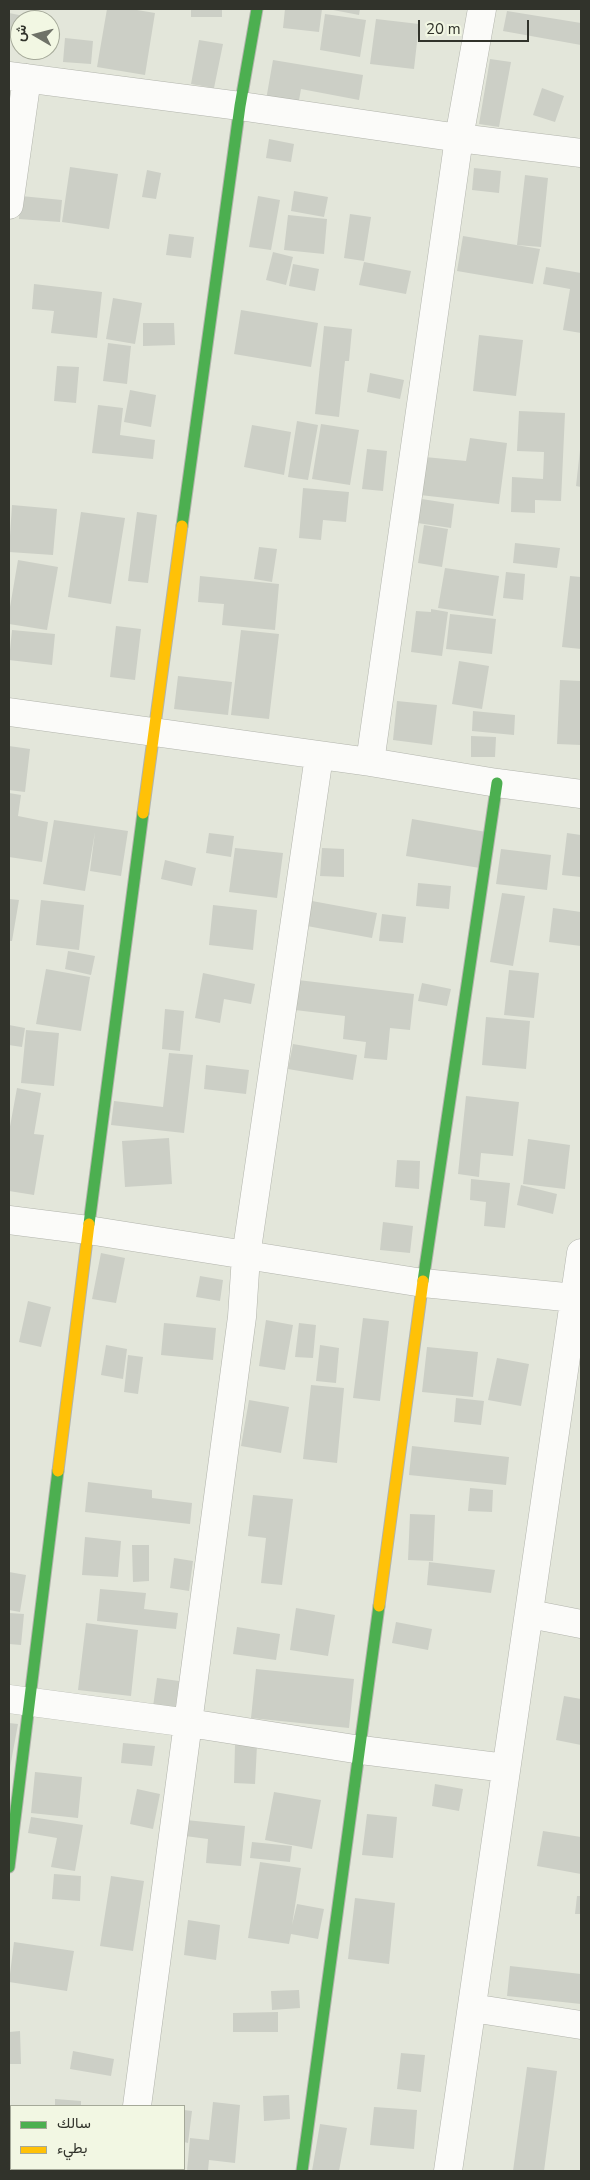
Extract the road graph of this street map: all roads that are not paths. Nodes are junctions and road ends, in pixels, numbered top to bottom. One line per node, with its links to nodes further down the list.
1 (257, 9): 4 (street)
2 (482, 9): 5 (street)
3 (18, 77): 4 (street); 7 (street)
4 (240, 106): 5 (street); 9 (street)
5 (459, 138): 6 (street); 11 (street)
6 (581, 153)
7 (9, 205)
8 (9, 712): 9 (street)
9 (154, 732): 10 (street); 15 (street)
10 (318, 756): 11 (street); 17 (street)
11 (370, 762): 12 (street)
12 (497, 783): 13 (street); 18 (street)
13 (581, 794)
14 (9, 1220): 15 (street)
15 (88, 1230): 17 (street); 22 (street)
16 (581, 1253): 19 (street)
17 (246, 1256): 18 (street); 23 (street)
18 (423, 1283): 19 (street); 24 (street)
19 (575, 1298): 20 (street)
20 (530, 1614): 21 (street); 25 (street)
21 (581, 1624)
22 (20, 1700): 23 (street); 26 (street)
23 (189, 1723): 24 (street); 29 (street)
24 (361, 1750): 25 (street); 30 (street)
25 (506, 1768): 27 (street)
26 (9, 1867)
27 (472, 2008): 28 (street); 31 (street)
28 (581, 2025)
29 (137, 2105)
30 (302, 2171)
31 (448, 2171)

